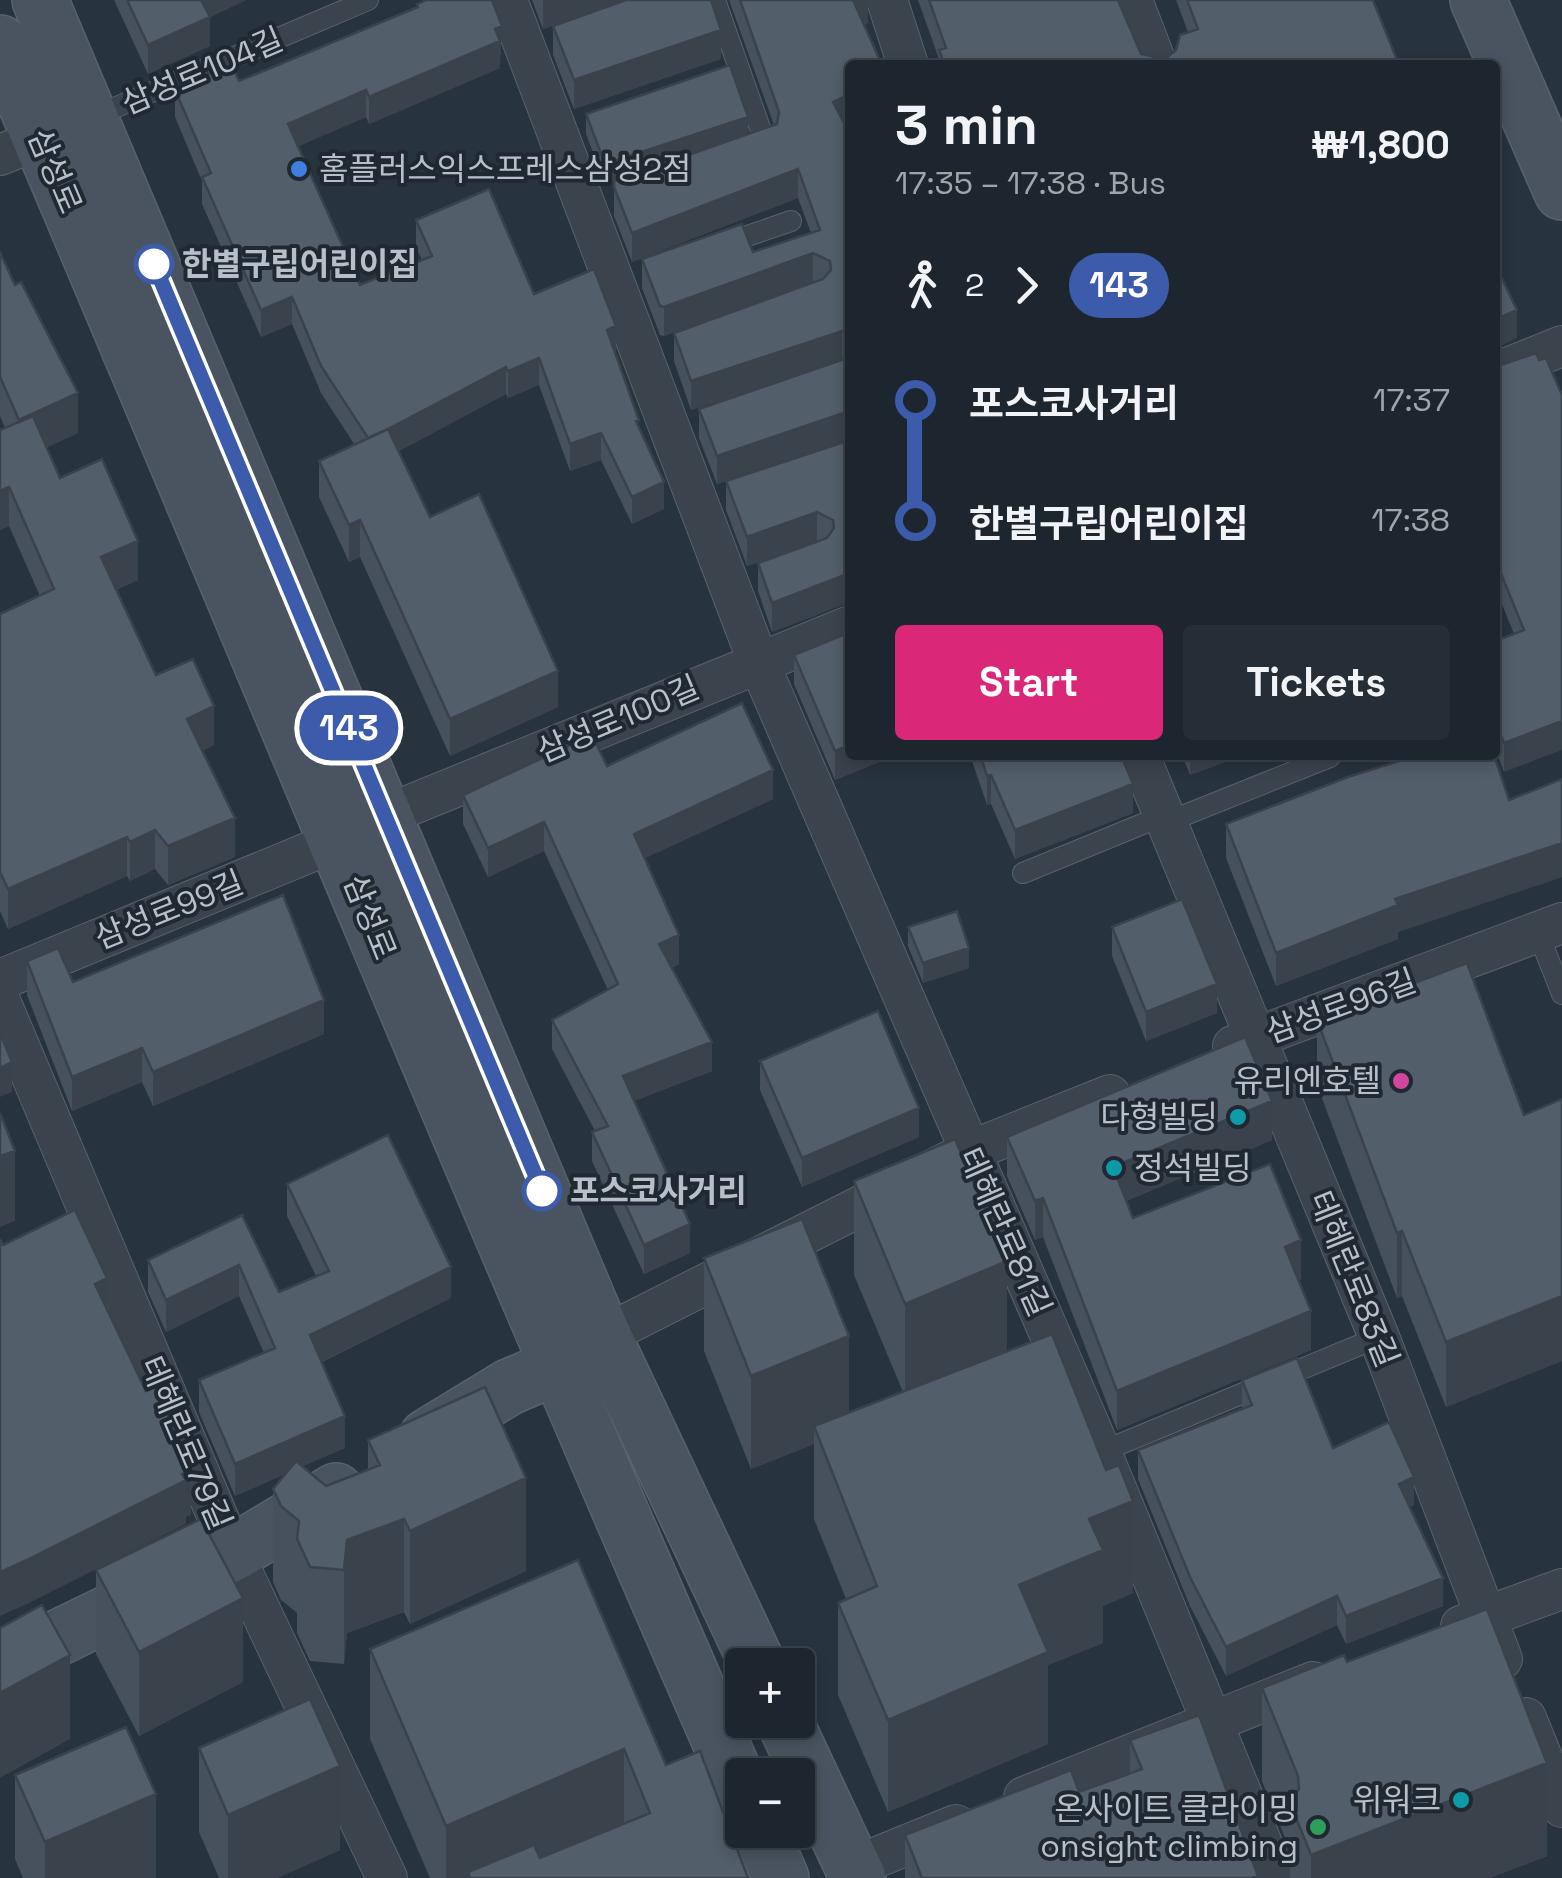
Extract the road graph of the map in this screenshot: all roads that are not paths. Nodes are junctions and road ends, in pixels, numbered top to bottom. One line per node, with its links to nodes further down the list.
1 (40, 0): 11 (main road, 삼성로)
2 (368, 0): 11 (lane, 삼성로104길)
3 (507, 0): 20 (street, 테헤란로81길)
4 (715, 0): 13 (lane)
5 (887, 0): 9 (street)
6 (1132, 0): 10 (street)
7 (1478, 0): 14 (main road)
8 (0, 43): 12 (main road, 삼성로)
9 (906, 60)
10 (1155, 60)
11 (92, 118): 12 (street); 23 (main road, 삼성로)
12 (20, 146): 25 (main road, 삼성로)
13 (730, 157)
14 (1562, 192)
15 (791, 221): 16 (lane)
16 (702, 252)
17 (1562, 346): 18 (street)
18 (1500, 371)
19 (845, 628): 20 (street, 삼성로100길)
20 (758, 661): 23 (street, 삼성로100길); 34 (street, 테헤란로81길)
21 (1141, 760): 24 (street, 테헤란로83길)
22 (1322, 760): 24 (lane)
23 (386, 815): 35 (main road, 삼성로)
24 (1164, 820): 26 (lane); 31 (street, 테헤란로83길)
25 (339, 840): 28 (street, 삼성로99길); 37 (main road, 삼성로)
26 (1022, 874)
27 (1550, 928): 29 (lane, 삼성로96길); 31 (street, 삼성로96길)
28 (0, 980)
29 (1562, 994)
30 (0, 1001): 39 (street, 테헤란로79길)
31 (1256, 1037): 32 (street, 삼성로96길); 36 (street, 테헤란로83길)
32 (1202, 1058)
33 (1148, 1080): 34 (street)
34 (970, 1151): 35 (street); 38 (street, 테헤란로81길)
35 (603, 1336): 43 (main road, 삼성로)
36 (1379, 1337): 38 (lane); 41 (street, 테헤란로83길)
37 (556, 1366): 39 (main road); 48 (main road, 삼성로)
38 (1101, 1452): 46 (street, 테헤란로81길)
39 (233, 1553): 44 (main road); 52 (street, 테헤란로79길)
40 (1562, 1589): 41 (street)
41 (1485, 1616): 42 (street); 49 (street, 테헤란로83길)
42 (1430, 1637)
43 (750, 1648)
44 (0, 1666)
45 (1340, 1672): 46 (street)
46 (1212, 1720): 51 (street); 54 (street, 테헤란로81길)
47 (792, 1738): 51 (main road)
48 (728, 1758)
49 (1562, 1806)
50 (768, 1848): 53 (main road)
51 (856, 1873)
52 (387, 1878)
53 (781, 1878)
54 (1276, 1878)

